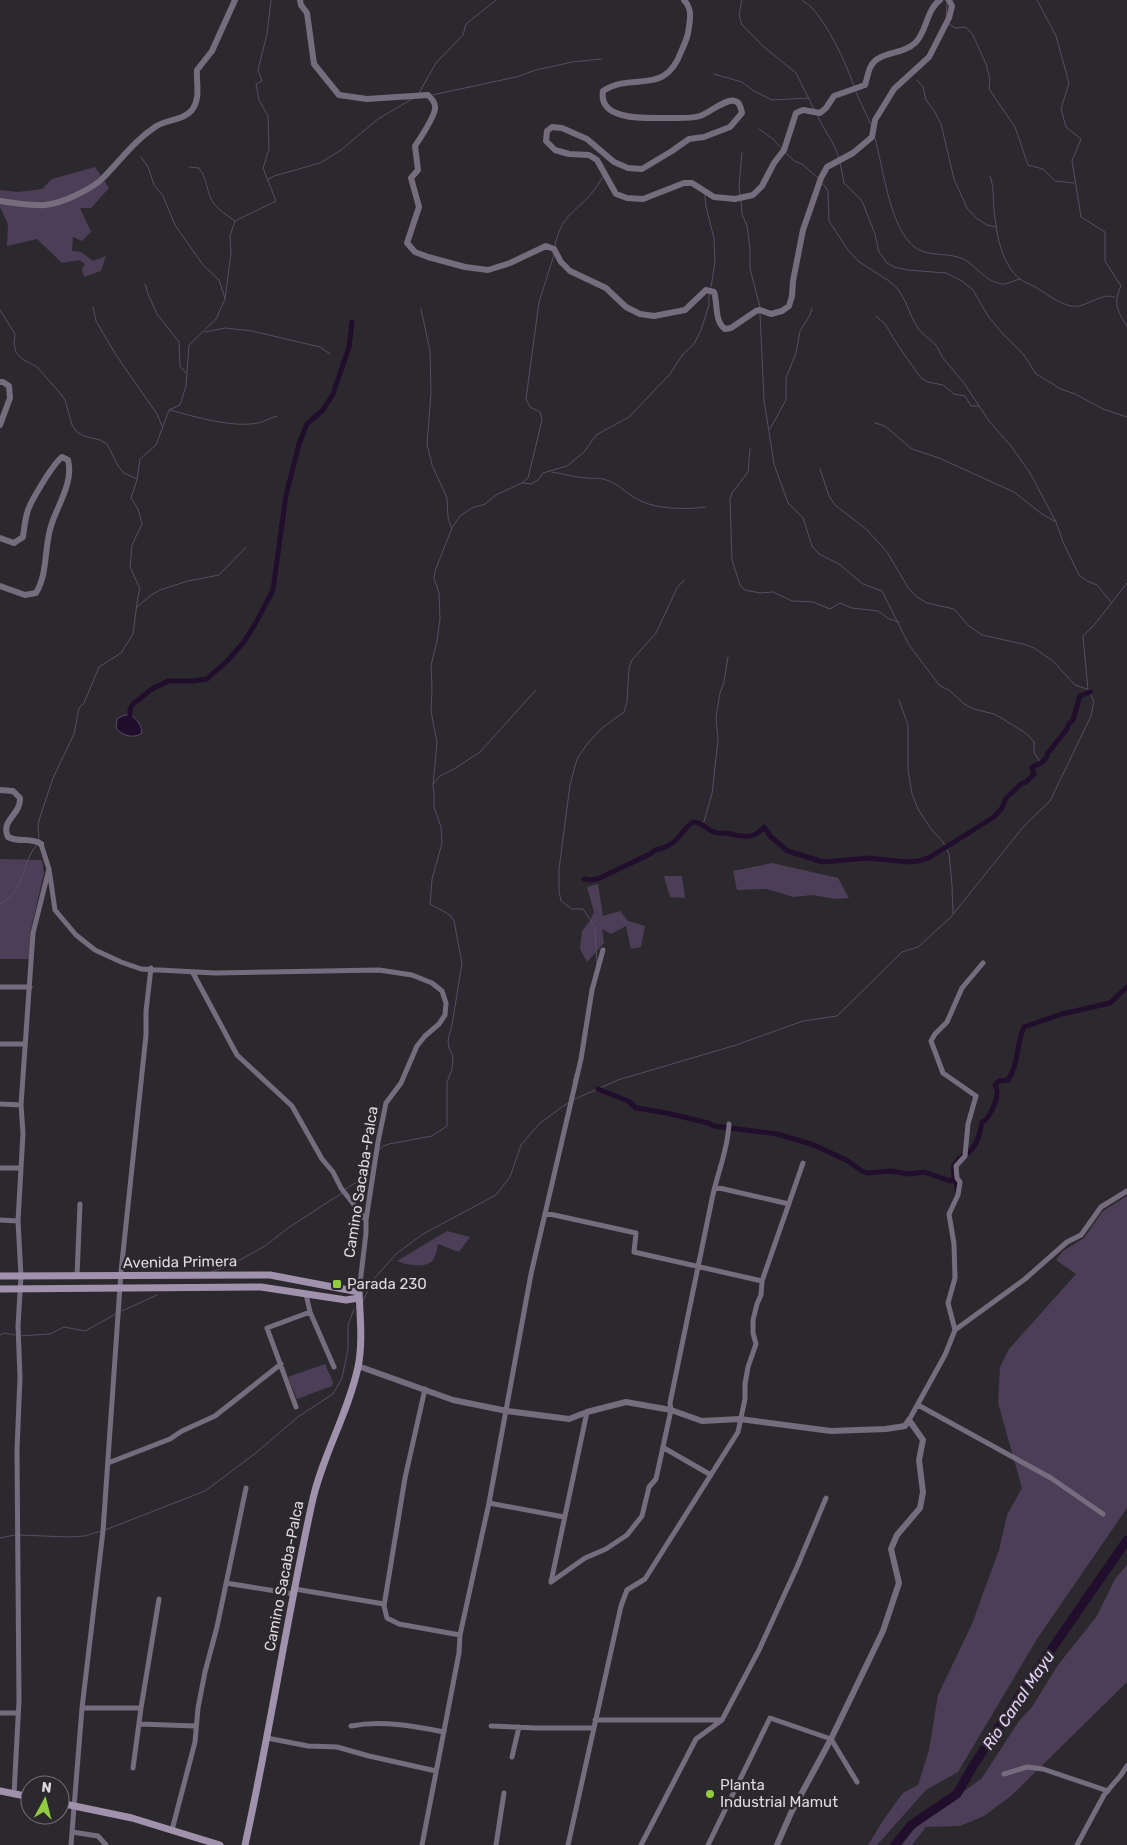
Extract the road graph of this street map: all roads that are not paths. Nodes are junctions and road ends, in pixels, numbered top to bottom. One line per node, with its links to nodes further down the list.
1 (235, 0): 6 (street)
2 (300, 0): 5 (street)
3 (684, 0): 4 (street)
4 (940, 0)
5 (949, 0)
6 (0, 201)
7 (0, 382): 8 (street)
8 (0, 425)
9 (0, 538): 10 (street)
10 (0, 586)
11 (0, 790): 12 (street, Camino Sacaba-Palca)
12 (39, 843): 13 (street, Camino Sacaba-Palca)
13 (49, 869): 16 (street, Camino Sacaba-Palca); 19 (street)
14 (604, 950): 32 (street)
15 (983, 962): 48 (street)
16 (151, 968): 17 (street, Camino Sacaba-Palca); 40 (street)
17 (193, 973): 34 (street); 34 (street, Camino Sacaba-Palca)
18 (0, 987): 19 (street)
19 (30, 987): 21 (street)
20 (0, 1044): 21 (street)
21 (25, 1044): 23 (street)
22 (0, 1104): 23 (street)
23 (22, 1105): 27 (street)
24 (729, 1124): 28 (street)
25 (803, 1163): 31 (street)
26 (0, 1168): 27 (street)
27 (21, 1168): 35 (street)
28 (715, 1187): 31 (street); 36 (street)
29 (1127, 1191): 48 (street)
30 (80, 1204): 39 (street)
31 (789, 1204): 41 (street)
32 (545, 1213): 36 (street); 56 (street)
33 (0, 1220): 35 (street)
34 (366, 1220): 46 (street, Camino Sacaba-Palca)
35 (18, 1221): 38 (street)
36 (698, 1266): 41 (street); 55 (street)
37 (0, 1276): 38 (main road, Avenida Primera)
38 (21, 1276): 39 (main road, Avenida Primera); 44 (street)
39 (77, 1276): 40 (main road, Avenida Primera)
40 (121, 1276): 42 (street); 46 (main road, Avenida Primera)
41 (762, 1281): 58 (street)
42 (120, 1287): 44 (main road, Avenida Primera); 45 (main road, Avenida Primera); 61 (street)
43 (0, 1289): 44 (main road, Avenida Primera)
44 (21, 1289): 76 (street)
45 (306, 1294): 46 (main road, Avenida Primera); 47 (street)
46 (359, 1295): 50 (main road, Camino Sacaba-Palca)
47 (310, 1312): 49 (street); 51 (street)
48 (955, 1330): 53 (street)
49 (281, 1364): 54 (street); 61 (street)
50 (358, 1366): 52 (street); 69 (main road, Camino Sacaba-Palca)
51 (334, 1367)
52 (425, 1389): 56 (street); 71 (street)
53 (918, 1405): 59 (street); 66 (street)
54 (296, 1407)
55 (671, 1410): 57 (street); 58 (street); 60 (street)
56 (507, 1411): 57 (street); 65 (street)
57 (587, 1412): 67 (street)
58 (740, 1419): 59 (street); 62 (street)
59 (909, 1420): 87 (street)
60 (664, 1448): 62 (street); 67 (street)
61 (108, 1463): 73 (street)
62 (711, 1475): 77 (street)
63 (246, 1488): 68 (street)
64 (826, 1498): 78 (street)
65 (489, 1502): 67 (street); 72 (street)
66 (1103, 1514)
67 (564, 1517)
68 (226, 1583): 69 (street); 80 (street)
69 (294, 1592): 71 (street); 86 (main road, Camino Sacaba-Palca)
70 (159, 1599): 74 (street)
71 (384, 1604): 72 (street)
72 (460, 1635): 85 (street)
73 (82, 1708): 74 (street); 100 (street)
74 (141, 1708): 79 (street)
75 (0, 1713): 76 (street)
76 (18, 1713): 97 (street)
77 (596, 1720): 78 (street); 84 (street)
78 (721, 1720): 110 (street)
79 (139, 1724): 80 (street); 90 (street)
80 (196, 1726): 101 (street)
81 (351, 1726): 85 (street)
82 (490, 1726): 83 (street)
83 (519, 1727): 84 (street); 88 (street)
84 (594, 1728): 109 (street)
85 (444, 1732): 91 (street)
86 (267, 1738): 91 (street); 106 (main road, Camino Sacaba-Palca)
87 (831, 1738): 93 (street); 111 (street); 112 (street)
88 (512, 1757)
89 (1127, 1766): 94 (street)
90 (133, 1768)
91 (436, 1771): 107 (street)
92 (1004, 1774): 94 (street)
93 (857, 1782)
94 (1108, 1790): 113 (street)
95 (0, 1791): 97 (main road)
96 (504, 1793): 108 (street)
97 (14, 1794): 98 (main road)
98 (20, 1795)
99 (70, 1805): 100 (main road)
100 (74, 1806): 101 (main road); 102 (street)
101 (172, 1830): 103 (main road)
102 (72, 1832): 104 (street); 105 (street)
103 (214, 1844)
104 (71, 1845)
105 (106, 1845)
106 (245, 1845)
107 (422, 1845)
108 (496, 1845)
109 (568, 1845)
110 (641, 1845)
111 (708, 1845)
112 (777, 1845)
113 (1077, 1845)

